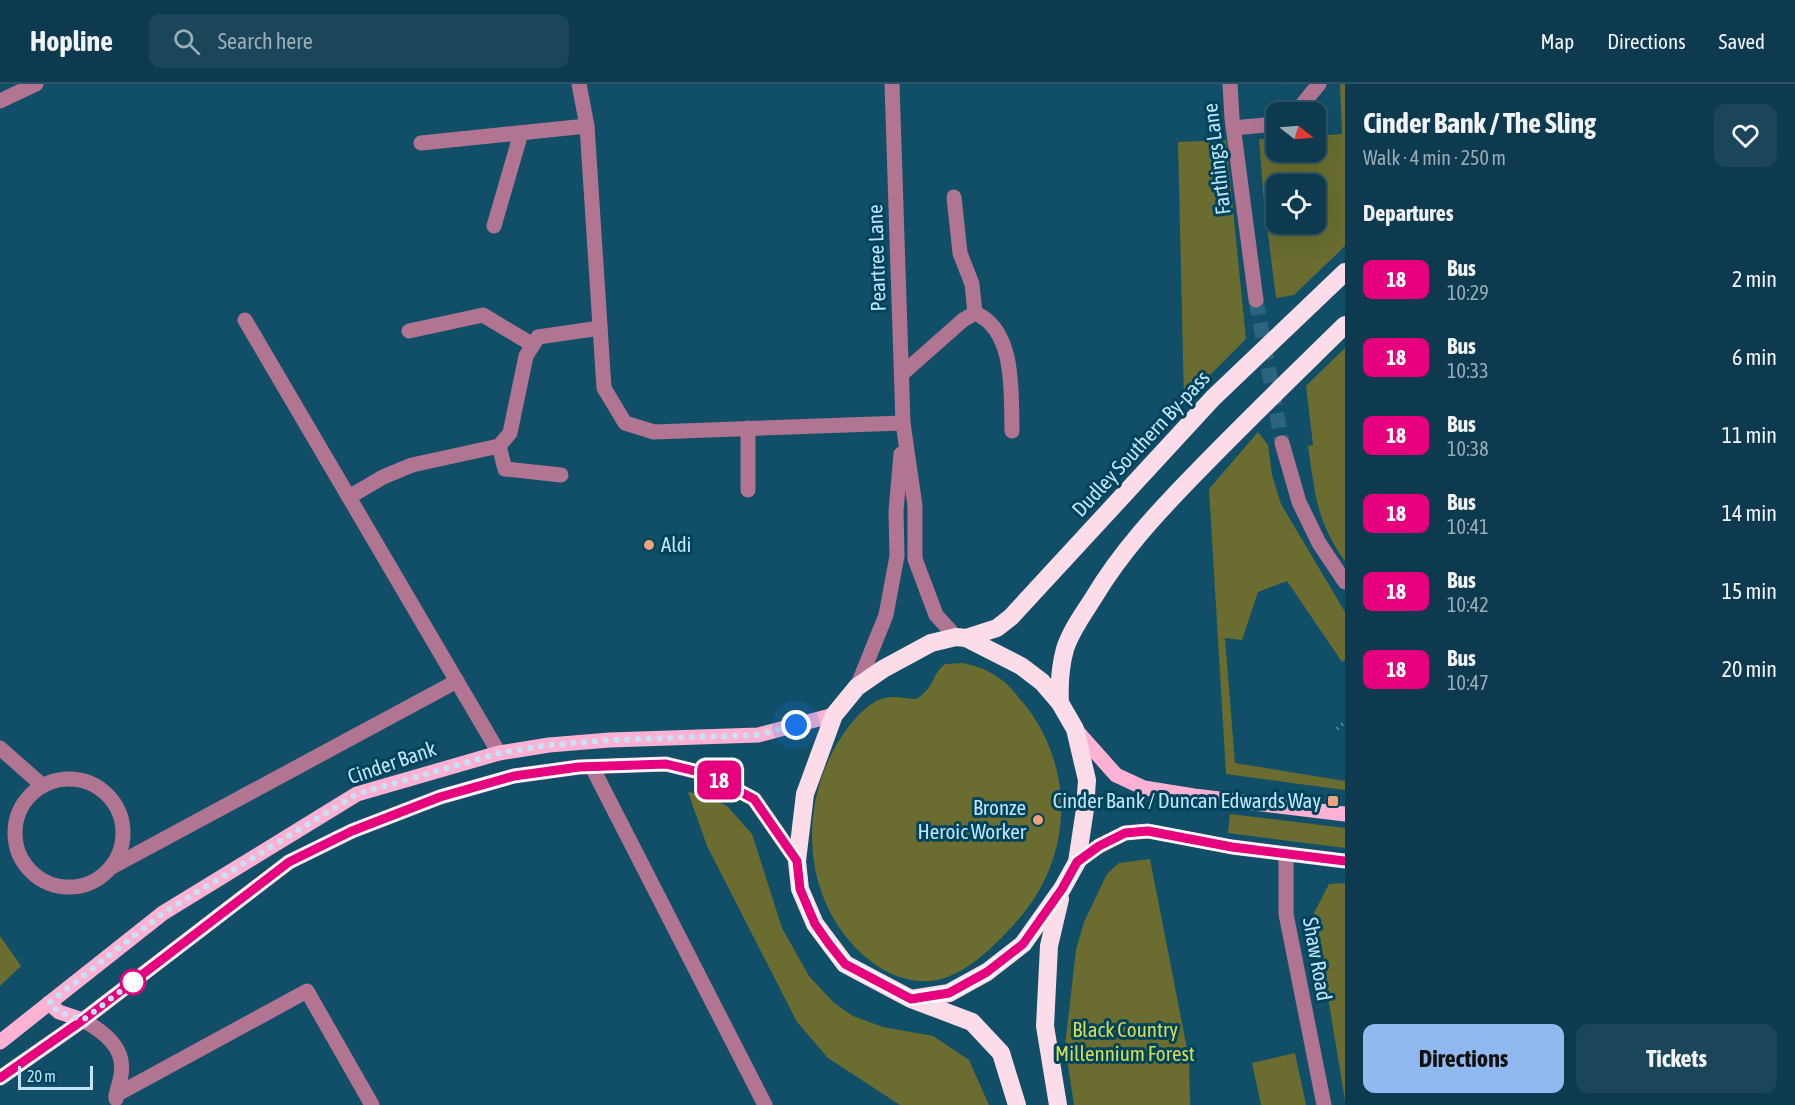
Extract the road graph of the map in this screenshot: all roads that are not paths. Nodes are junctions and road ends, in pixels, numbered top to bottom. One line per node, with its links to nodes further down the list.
1 (36, 84): 6 (street)
2 (579, 84): 9 (street)
3 (892, 84): 23 (street, Peartree Lane)
4 (1230, 84): 10 (street, Farthings Lane)
5 (1320, 84): 7 (street)
6 (0, 101)
7 (1305, 102)
8 (1266, 125): 10 (street)
9 (587, 126): 11 (street); 20 (street)
10 (1233, 128): 16 (street, Farthings Lane)
11 (521, 133): 12 (street); 14 (street)
12 (421, 143)
13 (954, 197): 17 (street)
14 (494, 226)
15 (1345, 273): 33 (highway, Dudley Southern By-pass)
16 (1256, 300)
17 (975, 313): 23 (street); 26 (street)
18 (245, 320): 31 (street)
19 (1345, 325): 36 (highway)
20 (600, 328): 22 (street); 25 (street)
21 (409, 330): 22 (street)
22 (533, 345): 28 (street)
23 (902, 374): 24 (street, Peartree Lane)
24 (904, 426): 25 (street); 33 (street, Peartree Lane); 35 (street, Peartree Lane)
25 (748, 428): 30 (street)
26 (1012, 431)
27 (1282, 443): 32 (street)
28 (499, 446): 29 (street); 31 (street)
29 (561, 475)
30 (748, 490)
31 (349, 497): 34 (street)
32 (1345, 582)
33 (961, 638): 35 (highway, Dudley Southern By-pass); 36 (highway)
34 (457, 681): 40 (street); 48 (street)
35 (857, 687): 37 (highway, Dudley Southern By-pass)
36 (1060, 703): 38 (highway)
37 (834, 715): 40 (main road, Cinder Bank); 45 (highway, Dudley Southern By-pass)
38 (1074, 729): 43 (main road); 47 (highway)
39 (0, 748): 42 (street)
40 (499, 753): 51 (main road, Cinder Bank)
41 (592, 767): 45 (main road); 52 (main road); 57 (street)
42 (43, 786): 48 (street); 48 (street)
43 (1345, 814)
44 (1286, 855): 46 (main road); 47 (main road); 60 (street, Shaw Road)
45 (797, 861): 50 (highway, Dudley Southern By-pass)
46 (1345, 861)
47 (1077, 862): 49 (highway)
48 (112, 867)
49 (1062, 889): 50 (highway); 59 (highway)
50 (911, 999): 58 (highway, Dudley Southern By-pass)
51 (49, 1003): 52 (main road); 53 (main road, Cinder Bank)
52 (83, 1020): 54 (main road); 55 (street)
53 (0, 1042)
54 (0, 1078)
55 (116, 1100): 56 (street)
56 (372, 1105)
57 (765, 1105)
58 (1017, 1105)
59 (1058, 1105)
60 (1324, 1105)

